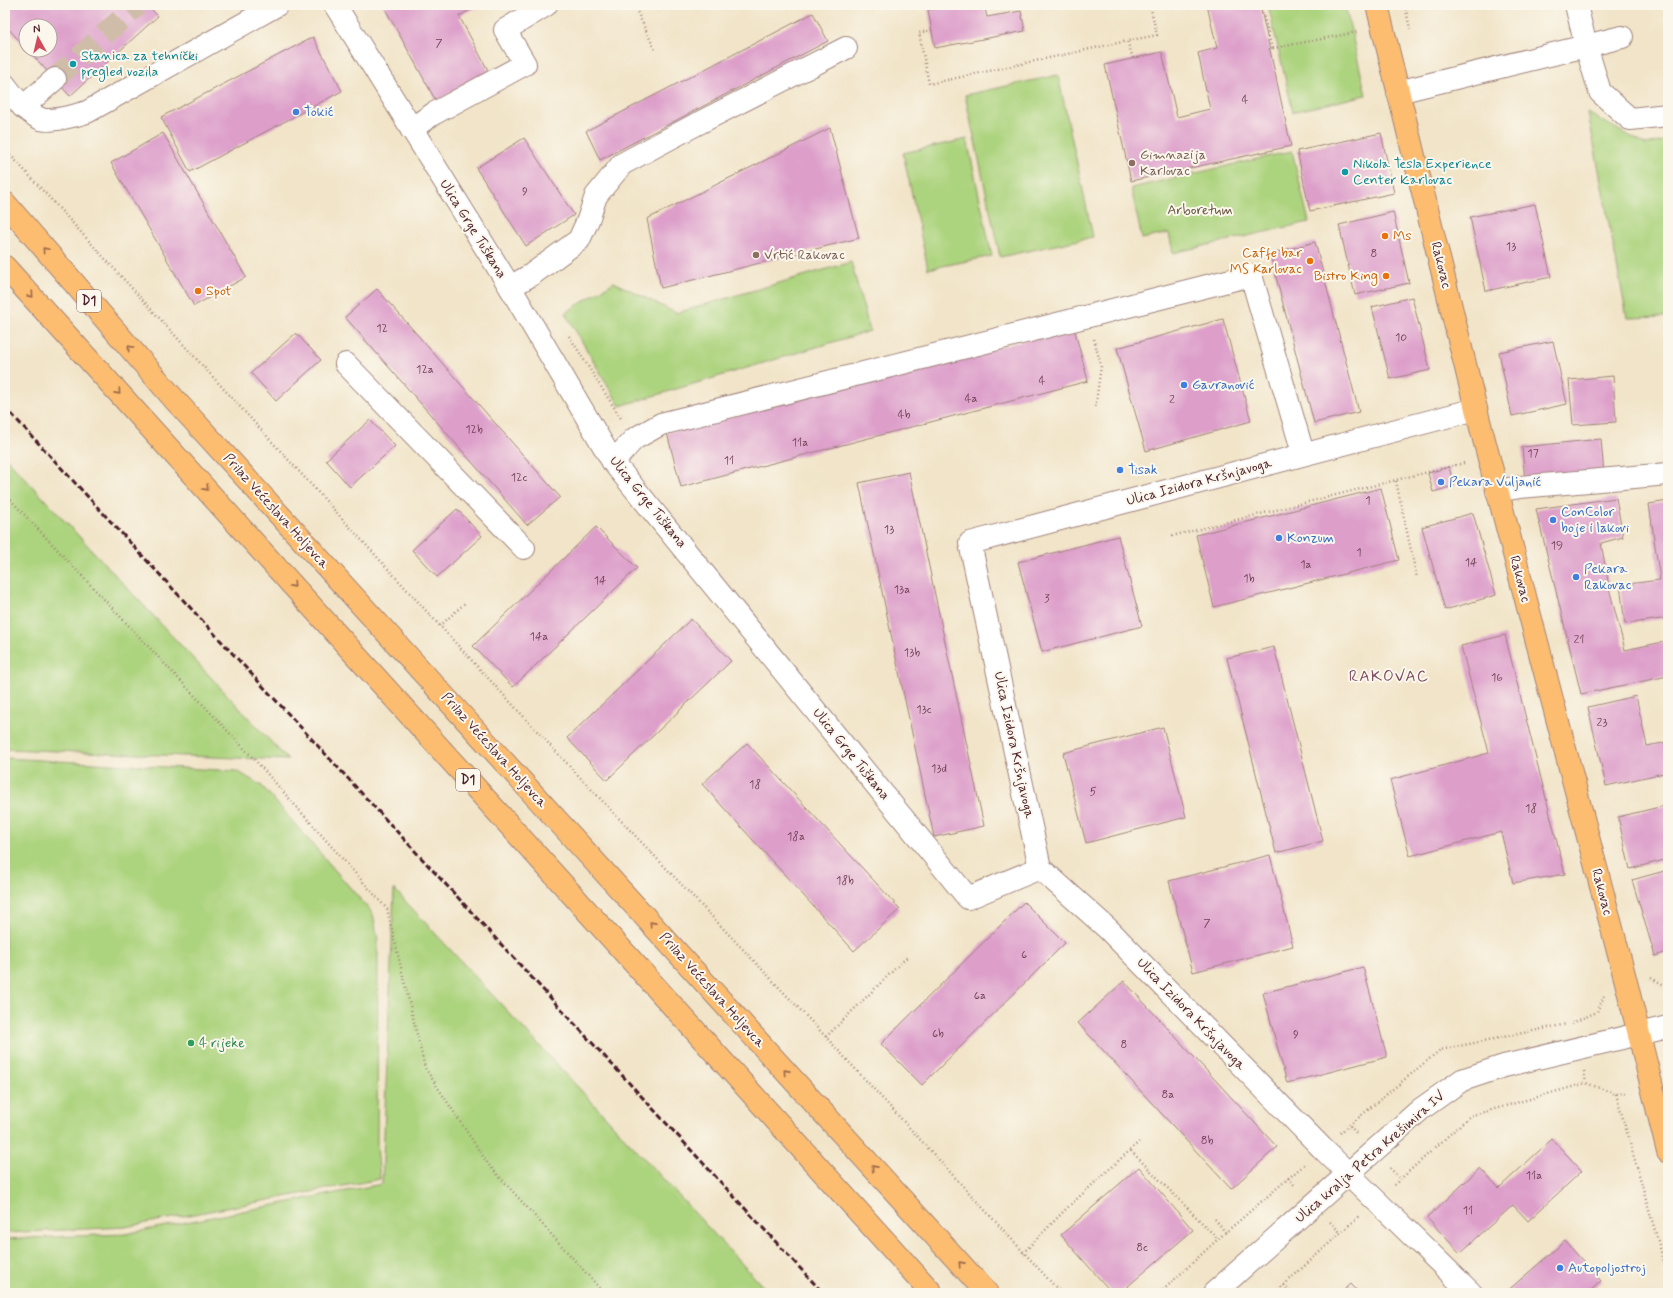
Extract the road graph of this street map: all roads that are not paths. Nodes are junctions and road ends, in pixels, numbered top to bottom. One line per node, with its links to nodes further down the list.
1 (277, 5): 12 (street)
2 (335, 5): 14 (street, Ulica Grge Tuškana)
3 (546, 5): 14 (street)
4 (1377, 5): 11 (main road, Rakovac)
5 (1576, 5): 7 (street)
6 (1622, 37): 7 (street)
7 (1586, 46): 11 (street); 13 (street)
8 (846, 48): 17 (street)
9 (55, 79): 12 (street)
10 (5, 85): 12 (street)
11 (1398, 92): 19 (main road, Rakovac)
12 (23, 107)
13 (1668, 115)
14 (411, 129): 17 (street, Ulica Grge Tuškana)
15 (5, 203): 31 (main road, Prilaz Većeslava Holjevca / D1, one-way to 15)
16 (5, 267): 30 (main road, D1, one-way to 30)
17 (510, 287): 21 (street, Ulica Grge Tuškana)
18 (346, 364): 24 (street)
19 (1476, 408): 20 (street, Ulica Izidora Kršnjavoga); 23 (main road, Rakovac)
20 (1303, 453): 21 (street); 25 (street, Ulica Izidora Kršnjavoga)
21 (614, 462): 25 (street, Ulica Grge Tuškana)
22 (1668, 474): 23 (street)
23 (1497, 491): 27 (main road, Rakovac)
24 (524, 548)
25 (1040, 868): 29 (street, Ulica Izidora Kršnjavoga)
26 (1668, 1027): 27 (street, Ulica kralja Petra Krešimira IV)
27 (1638, 1034): 28 (main road, Rakovac); 29 (street, Ulica kralja Petra Krešimira IV)
28 (1668, 1152)
29 (1348, 1174): 32 (street, Ulica kralja Petra Krešimira IV); 33 (street, Ulica Izidora Kršnjavoga)
30 (932, 1293)
31 (987, 1293)
32 (1214, 1293)
33 (1471, 1293)

